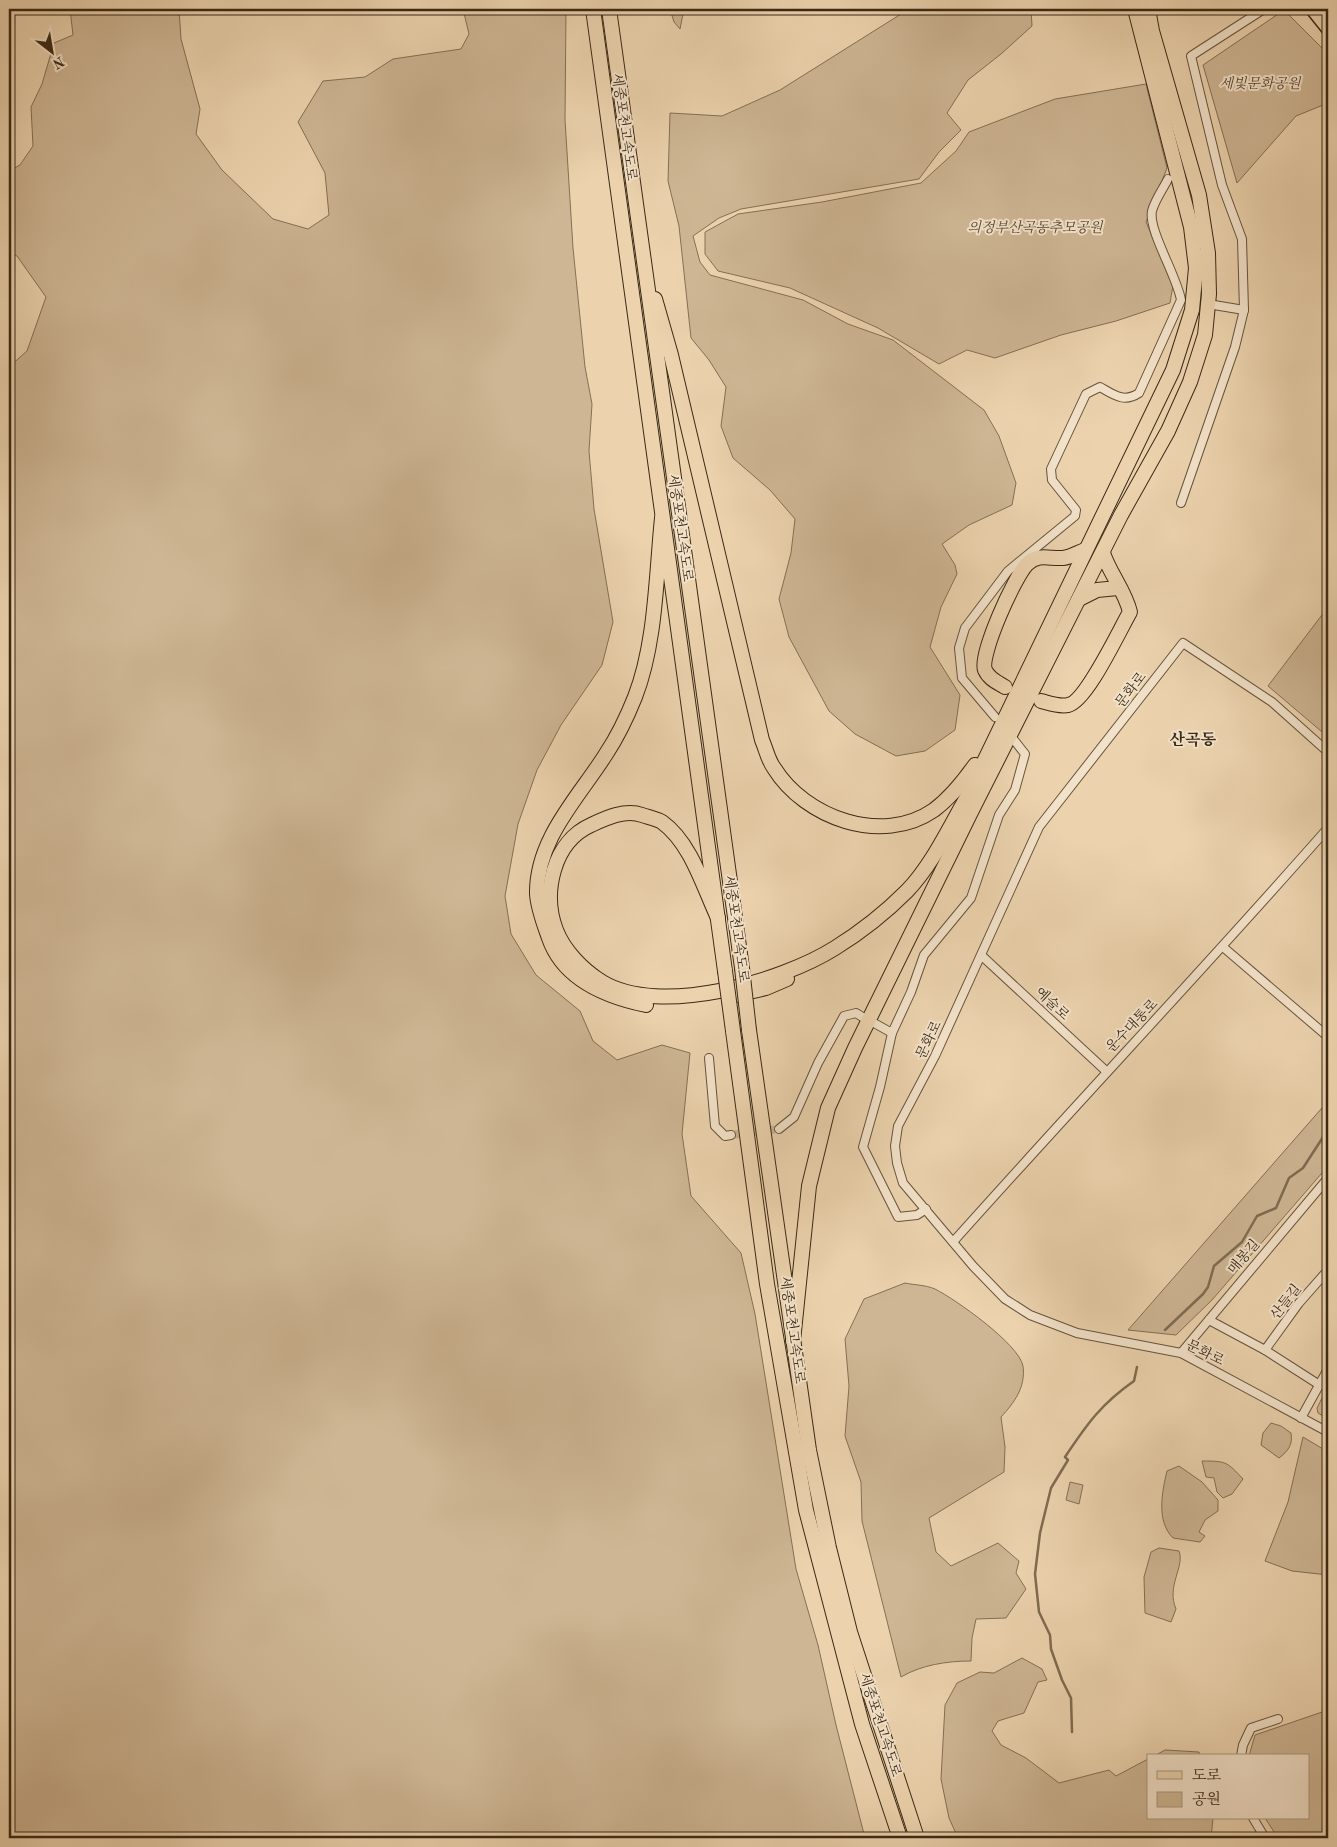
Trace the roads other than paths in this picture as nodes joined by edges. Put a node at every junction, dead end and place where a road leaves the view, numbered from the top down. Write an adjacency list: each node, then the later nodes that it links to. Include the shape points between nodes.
1 (593, 9): 13 (highway, 세종포천고속도로)
2 (609, 9): 9 (highway, 세종포천고속도로)
3 (1135, 9): 14 (highway, via 1192,227 1196,268 1192,310 1173,370)
4 (1148, 9): 15 (highway, via 1199,195 1208,253 1209,294 1205,335 1190,382 1168,431)
5 (1264, 9): 11 (street, via 1191,56 1222,185 1242,239)
6 (1312, 9): 7 (main road)
7 (1328, 29)
8 (1168, 179): 22 (street, via 1152,211 1152,226 1184,300 1139,393 1132,398 1120,398 1100,387 1086,394 1051,469 1052,480 1076,510 1075,516 1008,571 965,628 959,648 962,678)
9 (641, 253): 23 (highway, via 671,355 762,740 774,768 796,793 819,810 856,825 883,827 907,823 943,803 967,777); 44 (highway, 세종포천고속도로, bridge)
10 (1214, 305): 11 (street)
11 (1244, 310): 12 (street, via 1235,347)
12 (1181, 503)
13 (662, 518): 26 (highway, via 647,657 636,695 606,754 552,834 542,863 537,894 542,918 551,946 576,977 619,1000 647,1006 696,1005 766,988 808,972 833,959 893,915 923,884); 28 (highway, 세종포천고속도로)
14 (1085, 550): 16 (highway, via 1064,558); 17 (highway)
15 (1102, 553): 18 (highway); 19 (highway)
16 (1052, 557): 17 (highway, via 1064,567); 20 (highway, via 1040,556 1027,564 984,655 984,668 990,679)
17 (1070, 585): 23 (highway)
18 (1118, 588): 19 (highway, via 1097,590); 21 (highway, via 1127,600 1130,612 1088,688 1076,702 1067,706)
19 (1079, 599): 26 (highway)
20 (1005, 687)
21 (1041, 701)
22 (995, 718)
23 (996, 736): 28 (highway, via 967,797 939,846 908,890 870,924 834,949 792,970 708,994 649,997 624,991 582,967 568,950 556,930 550,902 552,876 569,841 585,828 612,816 637,813 661,822 684,846)
24 (1014, 740): 33 (street, via 1025,754 1015,790 999,815 971,898 924,955)
25 (1328, 752): 30 (street, 문화로, via 1272,702 1183,643 1039,827)
26 (971, 812): 44 (highway, via 828,1108 809,1186)
27 (1328, 828): 29 (street, 운수대통로)
28 (718, 918): 54 (highway, 세종포천고속도로, bridge, via 767,1284 806,1510 862,1724)
29 (1223, 947): 34 (street); 36 (street, 운수대통로)
30 (982, 956): 36 (street, 예술로); 40 (street, 문화로, via 898,1126 895,1146 903,1183)
31 (864, 1018): 37 (street, via 856,1013 844,1016 794,1117)
32 (874, 1023): 33 (street)
33 (892, 1033): 40 (street, via 863,1147 898,1217 917,1215)
34 (1327, 1036)
35 (709, 1058): 38 (street, via 715,1126 725,1136)
36 (1106, 1071): 41 (street, 운수대통로)
37 (779, 1129)
38 (732, 1135)
39 (1328, 1180): 43 (street, 매봉길)
40 (926, 1209): 41 (street, 문화로)
41 (953, 1242): 46 (street, 문화로, via 1005,1299 1030,1315 1077,1333)
42 (1328, 1270): 45 (street, 산들길, via 1299,1303)
43 (1209, 1320): 45 (street); 46 (street, 매봉길)
44 (793, 1341): 55 (highway, 세종포천고속도로, via 809,1450 850,1632)
45 (1266, 1350): 48 (street)
46 (1181, 1353): 49 (street, 문화로)
47 (1328, 1369): 48 (street)
48 (1318, 1384): 49 (street)
49 (1301, 1418): 50 (street, 문화로)
50 (1328, 1432)
51 (1278, 1718): 52 (street, via 1251,1728)
52 (1242, 1754)
53 (1254, 1820): 56 (street)
54 (900, 1838)
55 (917, 1838)
56 (1265, 1838)

